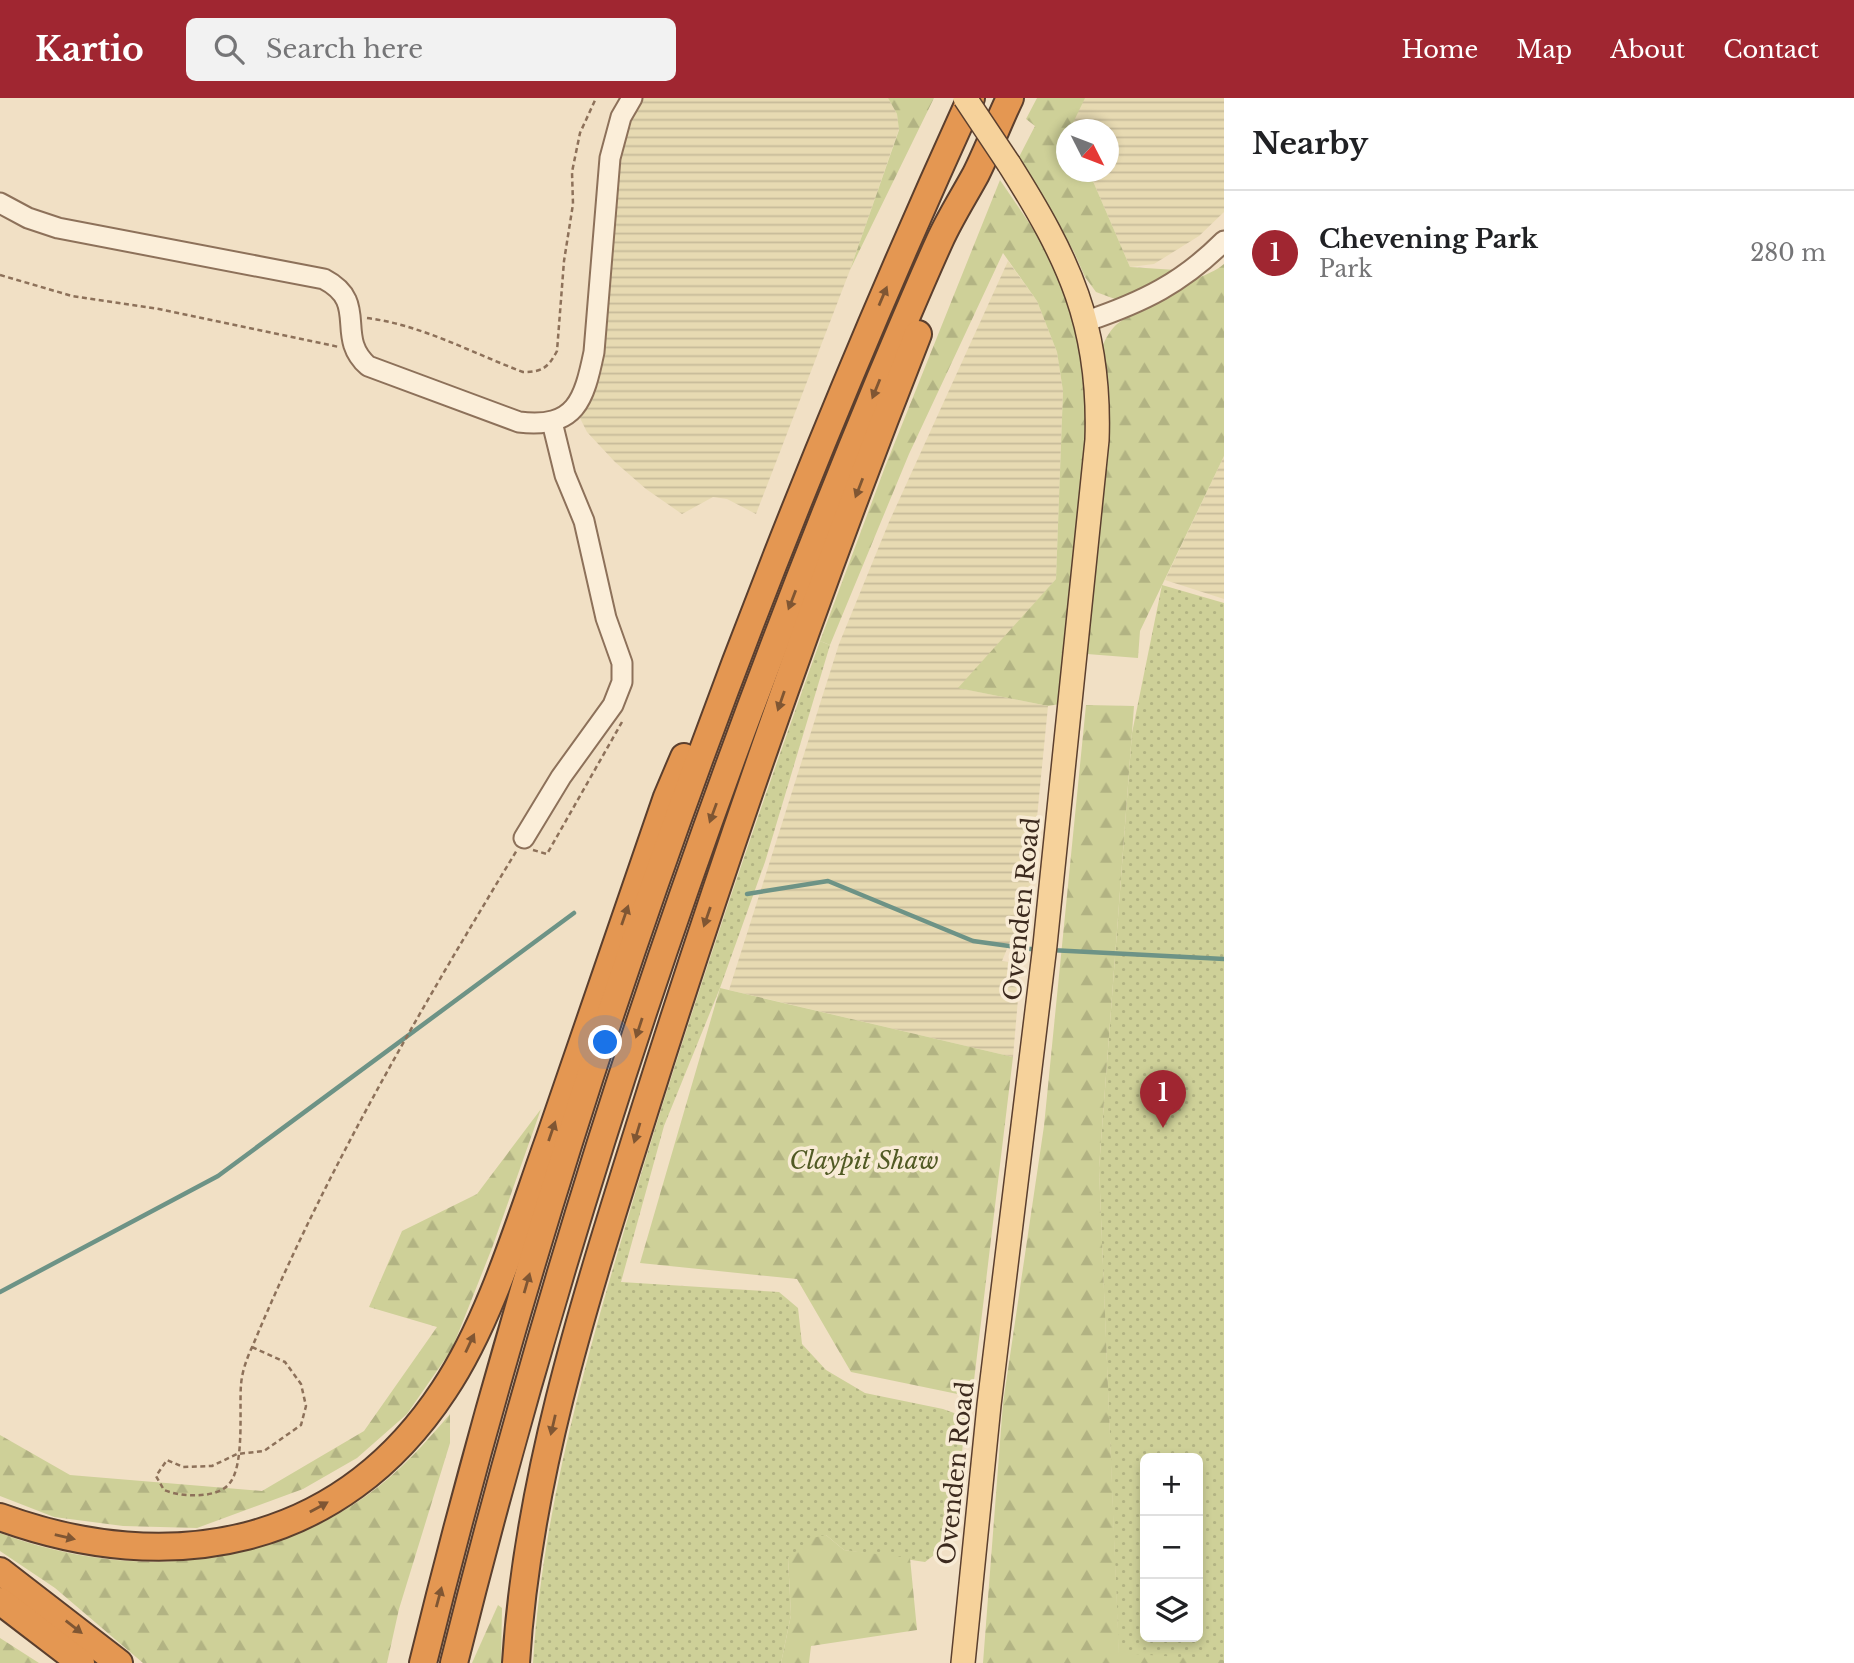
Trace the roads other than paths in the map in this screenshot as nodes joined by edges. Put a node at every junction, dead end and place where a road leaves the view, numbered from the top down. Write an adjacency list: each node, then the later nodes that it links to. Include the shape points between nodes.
1 (632, 98): 9 (street, via 621,117 610,158 588,381 582,400)
2 (965, 98): 8 (main road, Ovenden Road, bridge, via 1062,256)
3 (971, 98): 10 (highway, one-way to 3, via 847,382)
4 (1010, 98): 5 (highway)
5 (977, 171): 18 (highway, one-way to 18, via 941,237 853,444 682,900 556,1291); 19 (highway, one-way to 19, via 792,669 629,1159 543,1466 524,1572)
6 (0, 203): 9 (street, via 58,228 324,279 342,292 351,331 368,366 519,422)
7 (1224, 241): 8 (street, via 1173,283 1139,303)
8 (1087, 321): 20 (main road, Ovenden Road, via 1095,362 1097,440)
9 (554, 422): 11 (street, via 563,468 584,521 606,618 622,663 622,682 613,705)
10 (739, 655): 12 (highway, one-way to 10, via 71,1539 120,1546 161,1549 228,1541 285,1523 333,1500 386,1460 418,1426 459,1366 485,1309 540,1166 667,797 685,753); 17 (highway, one-way to 10, via 554,1193 655,886)
11 (522, 841)
12 (0, 1517)
13 (0, 1571): 16 (highway, one-way to 16)
14 (0, 1601): 15 (highway)
15 (81, 1663)
16 (119, 1663)
17 (423, 1663)
18 (454, 1663)
19 (516, 1663)
20 (963, 1663)

